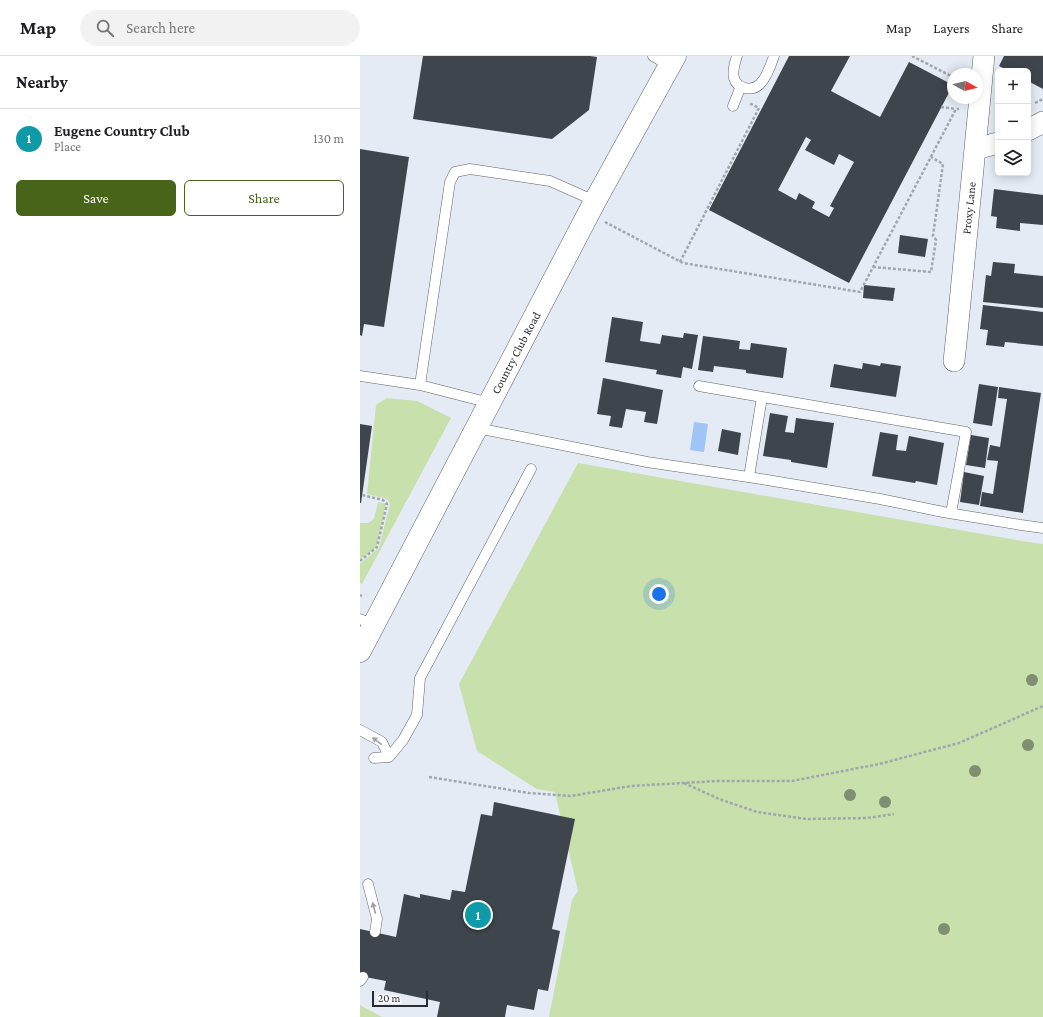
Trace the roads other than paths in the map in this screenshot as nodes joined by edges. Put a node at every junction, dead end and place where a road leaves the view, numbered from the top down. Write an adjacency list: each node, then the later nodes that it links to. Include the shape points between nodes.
1 (738, 56): 5 (lane, via 733,76)
2 (774, 56): 5 (lane, via 760,84 748,89)
3 (984, 56): 10 (street, Proxy Lane)
4 (666, 59): 11 (street, Country Club Road)
5 (741, 86): 6 (lane)
6 (735, 102)
7 (1043, 122): 8 (street)
8 (1031, 128)
9 (995, 144): 10 (street)
10 (975, 149): 12 (street, Proxy Lane)
11 (592, 208): 14 (lane, via 550,181 470,169 454,172 450,182); 17 (street, Country Club Road)
12 (954, 361)
13 (360, 376): 14 (lane)
14 (420, 385): 17 (lane)
15 (699, 386): 16 (lane)
16 (762, 397): 20 (lane); 21 (lane, via 966,432)
17 (490, 403): 18 (street, Country Club Road)
18 (477, 428): 20 (lane, via 647,462); 23 (street, Country Club Road)
19 (531, 469): 26 (lane, via 420,678 417,714 403,740)
20 (748, 477): 21 (lane)
21 (951, 513): 22 (lane)
22 (1043, 528)
23 (367, 622): 24 (street, Country Club Road)
24 (360, 651)
25 (360, 730): 26 (lane, one-way to 25, via 382,742)
26 (389, 757): 27 (lane)
27 (374, 758)
28 (368, 884): 29 (lane, one-way to 28, via 377,918)
29 (374, 932)

